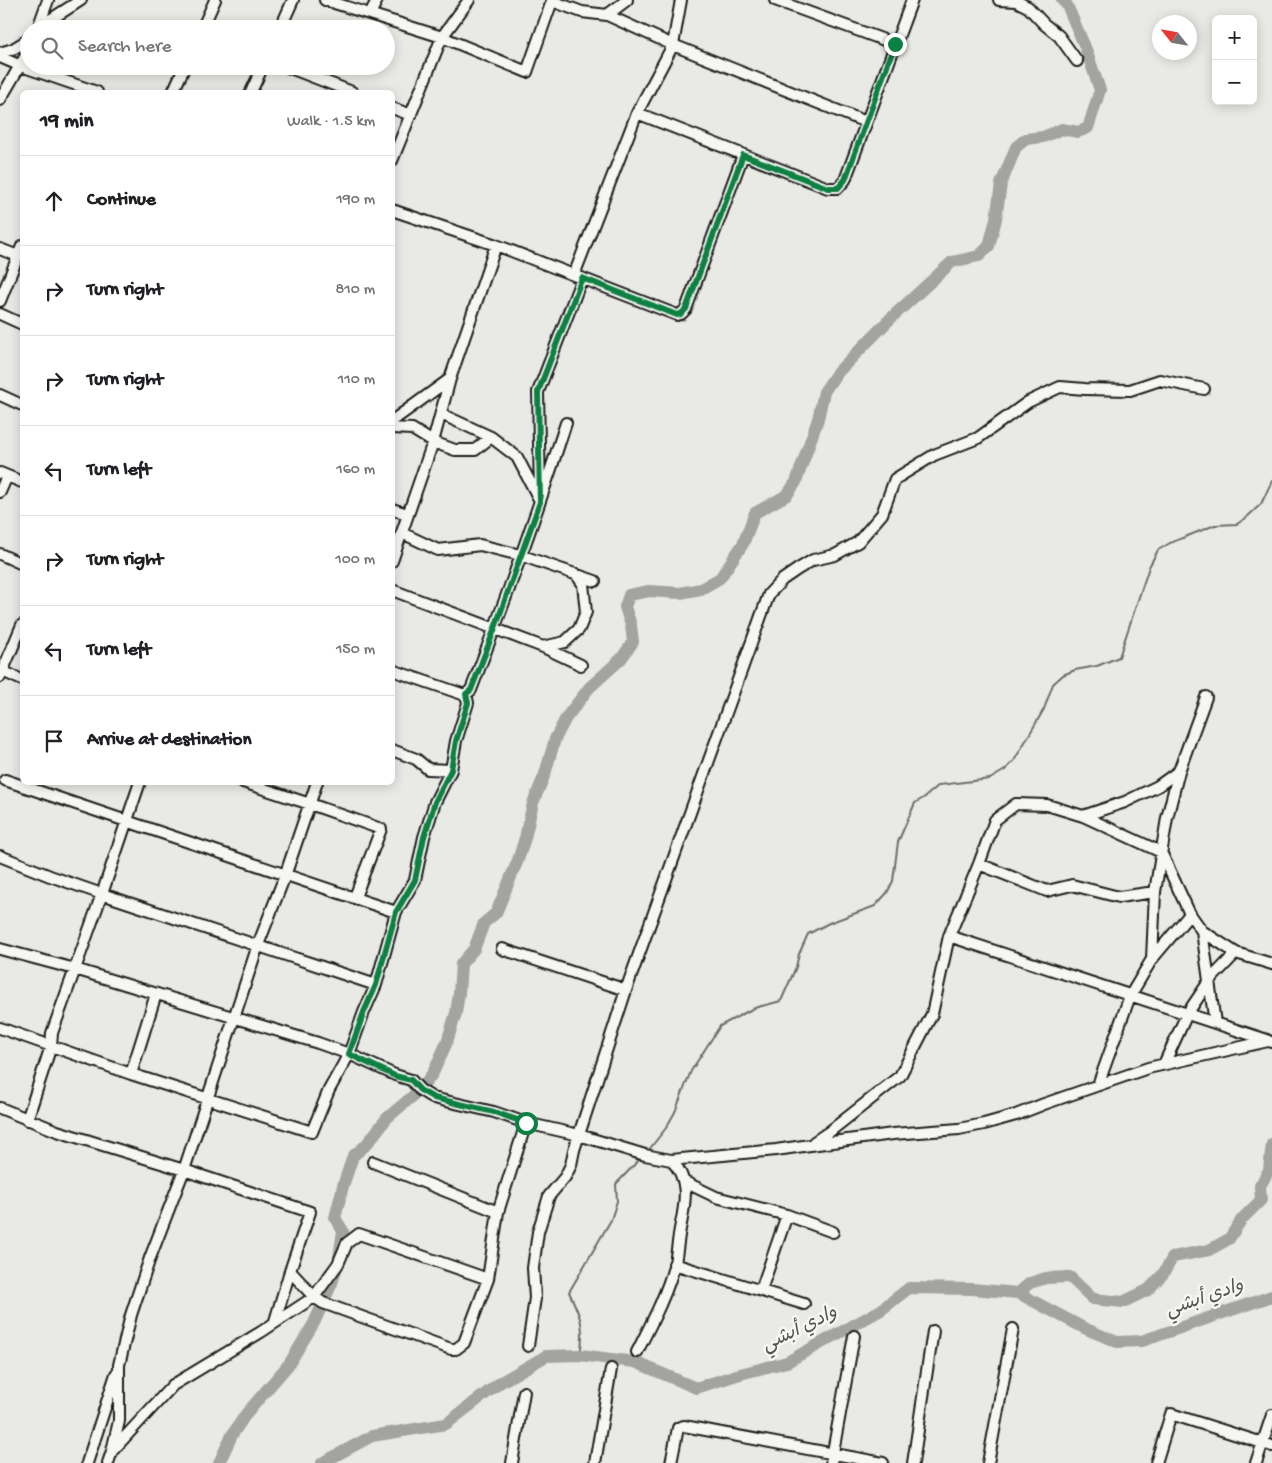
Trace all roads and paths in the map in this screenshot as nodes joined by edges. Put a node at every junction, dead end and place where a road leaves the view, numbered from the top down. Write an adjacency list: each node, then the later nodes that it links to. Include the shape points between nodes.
1 (48, 0): 16 (street)
2 (81, 0): 17 (street)
3 (215, 0): 18 (street)
4 (293, 0): 19 (street)
5 (325, 0): 14 (street)
6 (377, 0): 14 (street)
7 (469, 0): 22 (street)
8 (552, 0): 15 (street, via 582,12); 22 (street, via 527,72)
9 (627, 0): 15 (street)
10 (681, 0): 25 (street)
11 (775, 0): 23 (street)
12 (912, 0): 23 (street)
13 (999, 0): 27 (street, via 1016,1 1028,7)
14 (370, 14): 20 (street)
15 (607, 15): 25 (street)
16 (41, 20)
17 (50, 20)
18 (206, 20)
19 (284, 20)
20 (389, 20)
21 (395, 22): 22 (street)
22 (442, 37): 41 (street)
23 (895, 44): 42 (street)
24 (20, 45): 26 (street)
25 (673, 45): 40 (street); 42 (street)
26 (0, 55): 28 (street)
27 (1077, 60)
28 (20, 65)
29 (20, 68): 38 (street)
30 (46, 75): 34 (street)
31 (181, 75): 35 (street)
32 (259, 75): 36 (street)
33 (309, 75): 37 (street)
34 (87, 90)
35 (174, 90)
36 (252, 90)
37 (347, 90)
38 (0, 100)
39 (395, 109): 41 (street)
40 (637, 113): 44 (street); 49 (street)
41 (410, 115): 43 (street)
42 (866, 122): 44 (street, via 845,180 838,188 828,188)
43 (395, 153)
44 (743, 155): 49 (street, via 686,309 681,314)
45 (395, 211): 46 (street)
46 (496, 245): 49 (street); 53 (street)
47 (0, 248): 48 (street)
48 (20, 251): 50 (street)
49 (578, 277): 66 (street, via 538,392)
50 (0, 301)
51 (0, 314): 52 (street)
52 (20, 323)
53 (450, 379): 57 (street); 58 (street)
54 (1204, 389): 116 (street, via 1160,380 1130,390 1060,387 1028,402 978,438 934,455 895,479 882,514 858,542 830,557 813,560 782,580 769,594)
55 (0, 394): 56 (street)
56 (20, 404)
57 (440, 414): 61 (street); 62 (street)
58 (395, 419)
59 (566, 423): 66 (street)
60 (395, 428): 62 (street, via 412,429)
61 (491, 437): 62 (street, via 475,450 455,450); 66 (street, via 517,457)
62 (433, 442): 68 (street)
63 (4, 474): 64 (street); 65 (street)
64 (20, 481)
65 (0, 492)
66 (540, 502): 72 (street)
67 (395, 510): 68 (street)
68 (407, 514): 69 (street)
69 (402, 533): 70 (street); 72 (street, via 438,550 480,545)
70 (395, 553)
71 (0, 554): 73 (street)
72 (520, 555): 74 (street); 77 (street)
73 (20, 563)
74 (576, 574): 75 (street); 79 (street, via 583,584 586,612 578,629 565,642)
75 (595, 581)
76 (395, 591): 77 (street)
77 (495, 628): 79 (street); 84 (street, via 471,690)
78 (20, 629): 82 (street)
79 (543, 647): 80 (street)
80 (581, 665)
81 (395, 671): 84 (street)
82 (1, 672): 83 (street)
83 (20, 679)
84 (466, 694): 87 (street, via 468,703)
85 (1206, 697): 88 (street)
86 (395, 751): 87 (street, via 416,759 428,769)
87 (451, 770): 103 (street, via 435,802 415,880)
88 (1178, 771): 94 (street, via 1125,802); 96 (street)
89 (5, 780): 95 (street)
90 (139, 785): 95 (street)
91 (252, 785): 93 (street)
92 (316, 785): 93 (street)
93 (310, 804): 99 (street); 102 (street, via 381,829)
94 (1083, 816): 96 (street); 98 (street, via 1047,805 1016,804 995,820)
95 (128, 821): 99 (street); 101 (street)
96 (1161, 852): 100 (street); 104 (street)
97 (0, 856): 101 (street)
98 (979, 864): 100 (street, via 1047,891 1072,885 1118,897); 106 (street)
99 (286, 873): 102 (street); 107 (street)
100 (1155, 892): 111 (street)
101 (102, 894): 107 (street); 113 (street)
102 (355, 897): 103 (street)
103 (396, 912): 115 (street)
104 (1190, 914): 105 (street); 111 (street)
105 (1202, 931): 110 (street); 114 (street)
106 (949, 936): 118 (street); 134 (street, via 932,1014 900,1076)
107 (258, 945): 115 (street); 120 (street)
108 (0, 949): 113 (street)
109 (502, 949): 116 (street)
110 (1236, 953): 112 (street); 114 (street)
111 (1152, 959): 118 (street)
112 (1272, 964)
113 (74, 969): 117 (street); 124 (street, via 52,1033)
114 (1210, 980): 119 (street); 121 (street)
115 (376, 985): 125 (street)
116 (626, 990): 133 (street)
117 (156, 994): 120 (street); 127 (street)
118 (1130, 996): 119 (street); 128 (street)
119 (1187, 1014): 121 (street); 126 (street)
120 (234, 1017): 125 (street); 129 (street)
121 (1214, 1023): 123 (street)
122 (0, 1028): 124 (street)
123 (1270, 1041): 126 (street)
124 (51, 1046): 127 (street); 131 (street)
125 (349, 1054): 129 (street, via 329,1090 312,1132); 132 (street, via 411,1080 434,1098)
126 (1164, 1064): 128 (street)
127 (131, 1074): 129 (street)
128 (1098, 1085): 134 (street, via 984,1124)
129 (209, 1098): 137 (street)
130 (0, 1108): 131 (street)
131 (26, 1120): 137 (street)
132 (526, 1123): 133 (street); 139 (street)
133 (579, 1135): 135 (street); 152 (street, via 568,1171 549,1196 538,1232 533,1268 535,1298)
134 (810, 1145): 135 (street)
135 (671, 1160): 138 (street)
136 (374, 1162): 139 (street)
137 (184, 1170): 143 (street, via 310,1212); 154 (street, via 131,1315)
138 (683, 1181): 140 (street, via 716,1197); 142 (street, via 686,1198)
139 (498, 1212): 144 (street)
140 (787, 1215): 141 (street); 145 (street)
141 (833, 1232)
142 (674, 1264): 145 (street); 153 (street)
143 (290, 1271): 146 (street); 148 (street)
144 (488, 1280): 146 (street, via 358,1234 347,1244 338,1264); 146 (street, via 464,1343 456,1349)
145 (761, 1290): 147 (street)
146 (314, 1297): 148 (street)
147 (804, 1304)
148 (275, 1321): 159 (street, via 172,1385)
149 (1013, 1329): 168 (street)
150 (933, 1332): 167 (street)
151 (854, 1336): 160 (street)
152 (528, 1346)
153 (637, 1352)
154 (119, 1365): 159 (street, via 119,1421); 161 (street)
155 (611, 1369): 164 (street)
156 (524, 1392): 163 (street)
157 (1272, 1415): 158 (street)
158 (1267, 1444): 169 (street, via 1171,1414); 170 (street)
159 (112, 1451): 162 (street)
160 (832, 1459): 165 (street, via 684,1426 678,1428); 166 (street)
161 (87, 1463)
162 (108, 1463)
163 (512, 1463)
164 (596, 1463)
165 (671, 1463)
166 (882, 1463)
167 (913, 1463)
168 (988, 1463)
169 (1156, 1463)
170 (1256, 1463)

